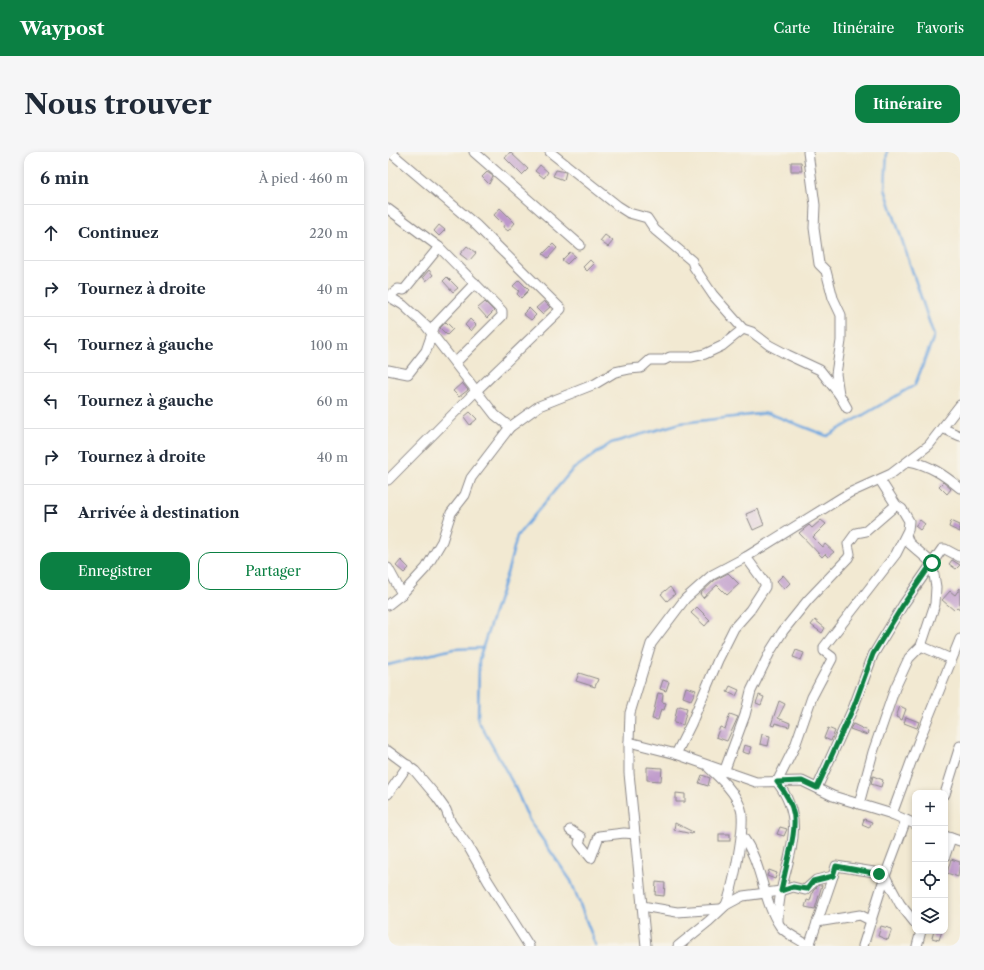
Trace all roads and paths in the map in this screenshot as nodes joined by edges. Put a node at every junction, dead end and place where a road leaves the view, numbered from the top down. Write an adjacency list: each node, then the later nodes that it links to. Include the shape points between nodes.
1 (390, 152): 14 (street, via 476,225 561,309)
2 (474, 152): 6 (street)
3 (550, 152): 10 (street, via 618,206 629,213 648,218 655,230 692,261 713,295)
4 (808, 152): 15 (street, via 819,264 826,271 833,298 841,315 841,341 836,367)
5 (390, 213): 7 (street)
6 (580, 245)
7 (439, 247): 8 (street); 9 (street, via 404,290 398,289)
8 (475, 283): 11 (street, via 435,326); 12 (street, via 503,313)
9 (388, 296): 11 (street, via 404,305)
10 (743, 329): 15 (street, via 820,370); 18 (street, via 722,346 705,354 650,360 641,368 616,372 596,384 539,406)
11 (432, 334): 12 (street); 13 (street, via 426,351 408,374)
12 (455, 363): 14 (street)
13 (388, 370)
14 (477, 390): 18 (street, via 495,415); 22 (street)
15 (839, 394): 17 (street)
16 (960, 405): 19 (street)
17 (847, 408)
18 (510, 427): 31 (street, via 471,478 465,495 451,513 442,541 426,568)
19 (942, 428): 20 (street); 21 (street, via 929,445)
20 (960, 436)
21 (909, 461): 23 (street); 24 (street, via 929,466)
22 (388, 480)
23 (880, 480): 25 (street); 28 (street, via 849,492)
24 (960, 488)
25 (896, 505): 26 (street, via 902,509 908,522); 42 (street, via 866,530 856,534 848,544 848,558 782,631 750,691 745,715)
26 (906, 535): 29 (street, via 910,543); 43 (street, via 896,554 824,647 832,659 812,697 795,746)
27 (960, 557): 29 (street, via 945,548)
28 (746, 558): 36 (street, via 717,572 702,583 650,644 630,713); 39 (street, via 765,583 765,587 734,628)
29 (932, 563): 34 (street, via 936,599); 44 (street, via 873,654 854,706)
30 (388, 568): 31 (street)
31 (402, 594): 32 (street)
32 (388, 605)
33 (960, 639): 35 (street)
34 (921, 646): 35 (street); 47 (street, via 908,658 895,688 873,752)
35 (951, 659): 48 (street)
36 (629, 742): 39 (street); 52 (street, via 629,773)
37 (960, 746): 45 (street)
38 (388, 751): 40 (street)
39 (676, 754): 41 (street)
40 (408, 765): 46 (street); 69 (street, via 442,804 451,824 468,846)
41 (707, 765): 42 (street); 53 (street, via 722,780 741,807)
42 (724, 772): 43 (street, via 756,782)
43 (777, 782): 44 (street, via 802,781); 58 (street, via 786,792 791,804 795,832)
44 (817, 788): 47 (street)
45 (946, 790)
46 (388, 794)
47 (859, 804): 48 (street)
48 (892, 814): 49 (street)
49 (906, 820): 50 (street); 57 (street)
50 (912, 823)
51 (570, 830): 52 (street, via 581,837 579,843 591,858 599,836)
52 (635, 834): 60 (street)
53 (742, 836): 59 (street, via 761,874); 61 (street, via 732,891)
54 (952, 838): 55 (street)
55 (948, 848)
56 (833, 876): 57 (street, via 836,866); 58 (street, via 816,880 805,890 793,887); 65 (street)
57 (885, 876): 62 (street, via 900,904); 64 (street)
58 (781, 891): 59 (street); 63 (street)
59 (766, 893): 61 (street, via 743,896); 63 (street)
60 (642, 906): 61 (street, via 677,912); 70 (street)
61 (723, 907): 71 (street)
62 (912, 919)
63 (778, 921): 67 (street, via 784,930)
64 (872, 921): 65 (street, via 860,915); 72 (street)
65 (817, 922): 67 (street)
66 (920, 934): 68 (street)
67 (805, 945)
68 (918, 945)
69 (529, 946)
70 (646, 946)
71 (678, 946)
72 (863, 946)

